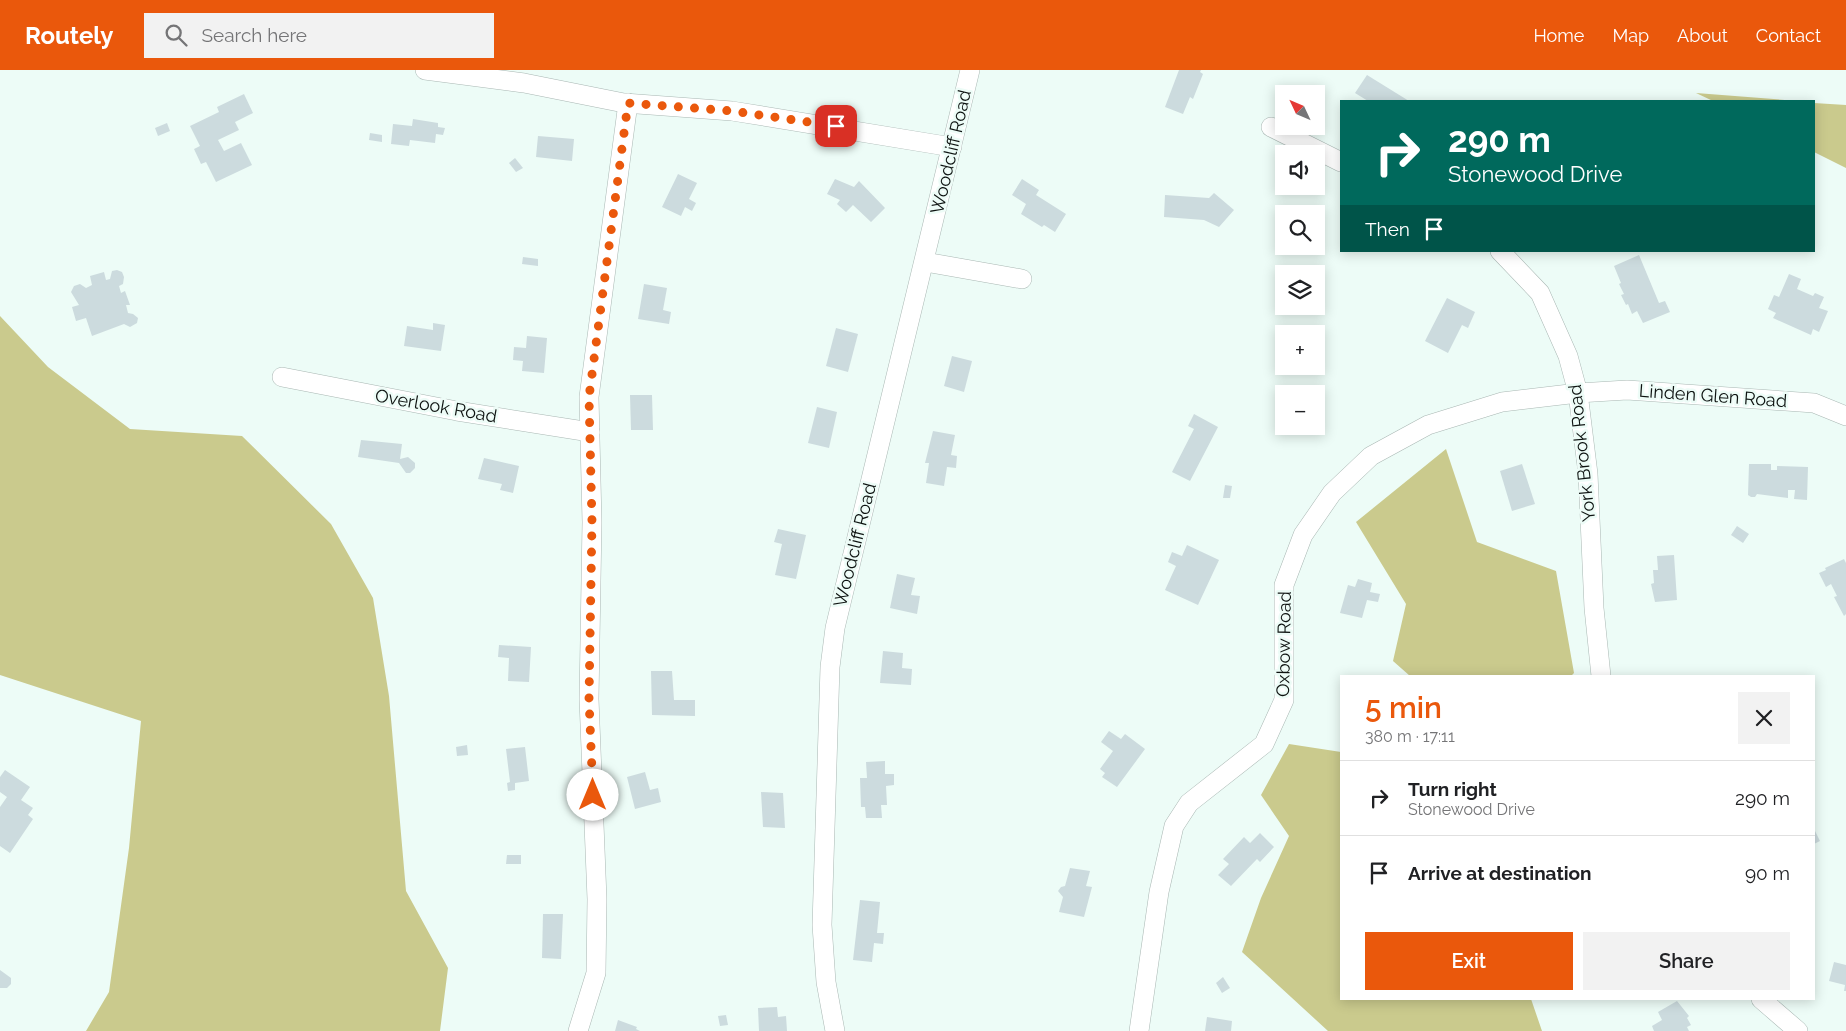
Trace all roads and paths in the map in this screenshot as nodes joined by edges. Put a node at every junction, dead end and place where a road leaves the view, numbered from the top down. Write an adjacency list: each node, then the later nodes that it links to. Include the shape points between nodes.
1 (425, 70): 3 (street, via 524,83)
2 (970, 70): 5 (street, Woodcliff Road)
3 (628, 103): 5 (street, via 732,111); 13 (street, via 589,397)
4 (1271, 128): 6 (street)
5 (952, 147): 8 (street, Woodcliff Road)
6 (1340, 162)
7 (1501, 252): 11 (street, York Brook Road, via 1540,293 1568,356)
8 (925, 262): 9 (street); 17 (street, Woodcliff Road, via 844,587 830,667 822,925 826,982)
9 (1022, 279)
10 (282, 377): 13 (street, Overlook Road, via 457,411)
11 (1578, 393): 12 (street, Linden Glen Road, via 1626,390 1814,403); 14 (street, York Brook Road, via 1588,474 1594,608); 18 (street, Oxbow Road, via 1502,402 1428,425 1371,456 1332,493 1303,535 1284,586 1284,700 1264,744 1189,803 1174,826 1159,892)
12 (1846, 416)
13 (590, 432): 16 (street, via 589,699 597,899 596,973)
14 (1602, 675)
15 (1762, 1000): 19 (street)
16 (578, 1031)
17 (835, 1031)
18 (1139, 1031)
19 (1798, 1031)

